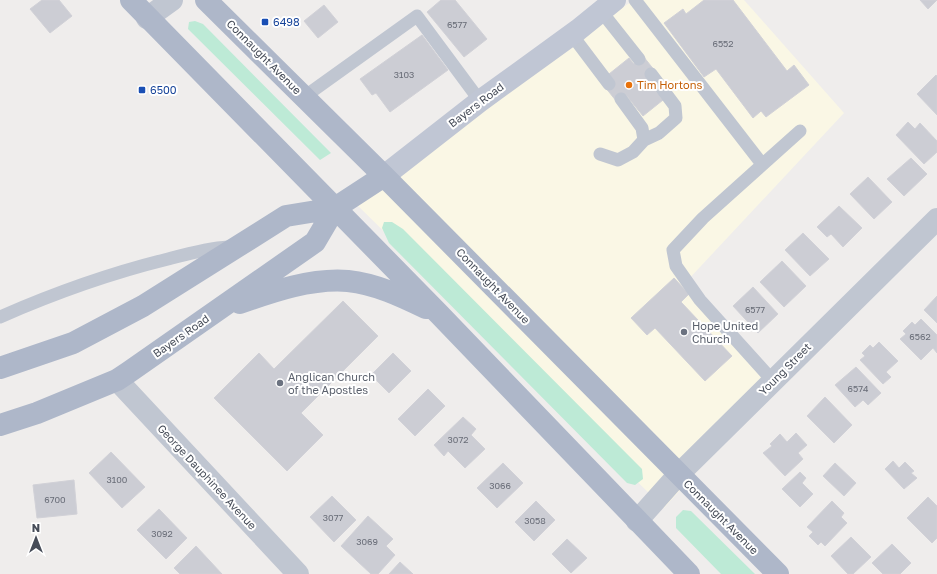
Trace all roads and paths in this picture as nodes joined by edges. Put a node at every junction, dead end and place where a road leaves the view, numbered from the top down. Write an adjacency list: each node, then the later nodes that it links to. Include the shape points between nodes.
1 (131, 0): 6 (main road)
2 (172, 0): 6 (street)
3 (206, 0): 11 (main road, Connaught Avenue)
4 (635, 0): 17 (lane)
5 (608, 6): 7 (main road, Bayers Road); 8 (lane)
6 (147, 18): 19 (main road)
7 (572, 35): 10 (lane); 13 (main road, Bayers Road)
8 (639, 59)
9 (651, 74): 15 (lane, via 675,106 676,118 659,133)
10 (609, 84)
11 (304, 97): 13 (lane, via 417,16); 18 (main road, Connaught Avenue)
12 (621, 99): 15 (lane, via 642,128)
13 (480, 101): 18 (main road, Bayers Road)
14 (800, 131): 17 (lane)
15 (644, 140): 16 (lane, via 633,152 618,160)
16 (600, 154)
17 (762, 164): 27 (lane, via 703,218 674,250 676,266 700,300)
18 (384, 176): 19 (main road, Bayers Road); 29 (main road, Connaught Avenue)
19 (335, 208): 21 (main road, Bayers Road, via 286,216); 22 (main road, Bayers Road, via 315,242); 23 (main road)
20 (937, 219): 27 (street, Young Street)
21 (238, 247): 24 (lane, Bayers Road, via 223,247 102,276); 25 (main road, Bayers Road, via 143,306 74,343)
22 (215, 312): 23 (main road, via 262,295 298,286 348,281 395,292); 26 (main road, Bayers Road)
23 (440, 314): 30 (main road)
24 (0, 317)
25 (3, 371)
26 (117, 380): 28 (main road, Bayers Road, via 37,413); 31 (street, George Dauphinee Avenue)
27 (773, 381): 29 (street, Young Street)
28 (0, 425)
29 (678, 474): 30 (street, Young Street); 33 (main road, Connaught Avenue)
30 (637, 521): 32 (main road)
31 (298, 574)
32 (689, 574)
33 (778, 574)

